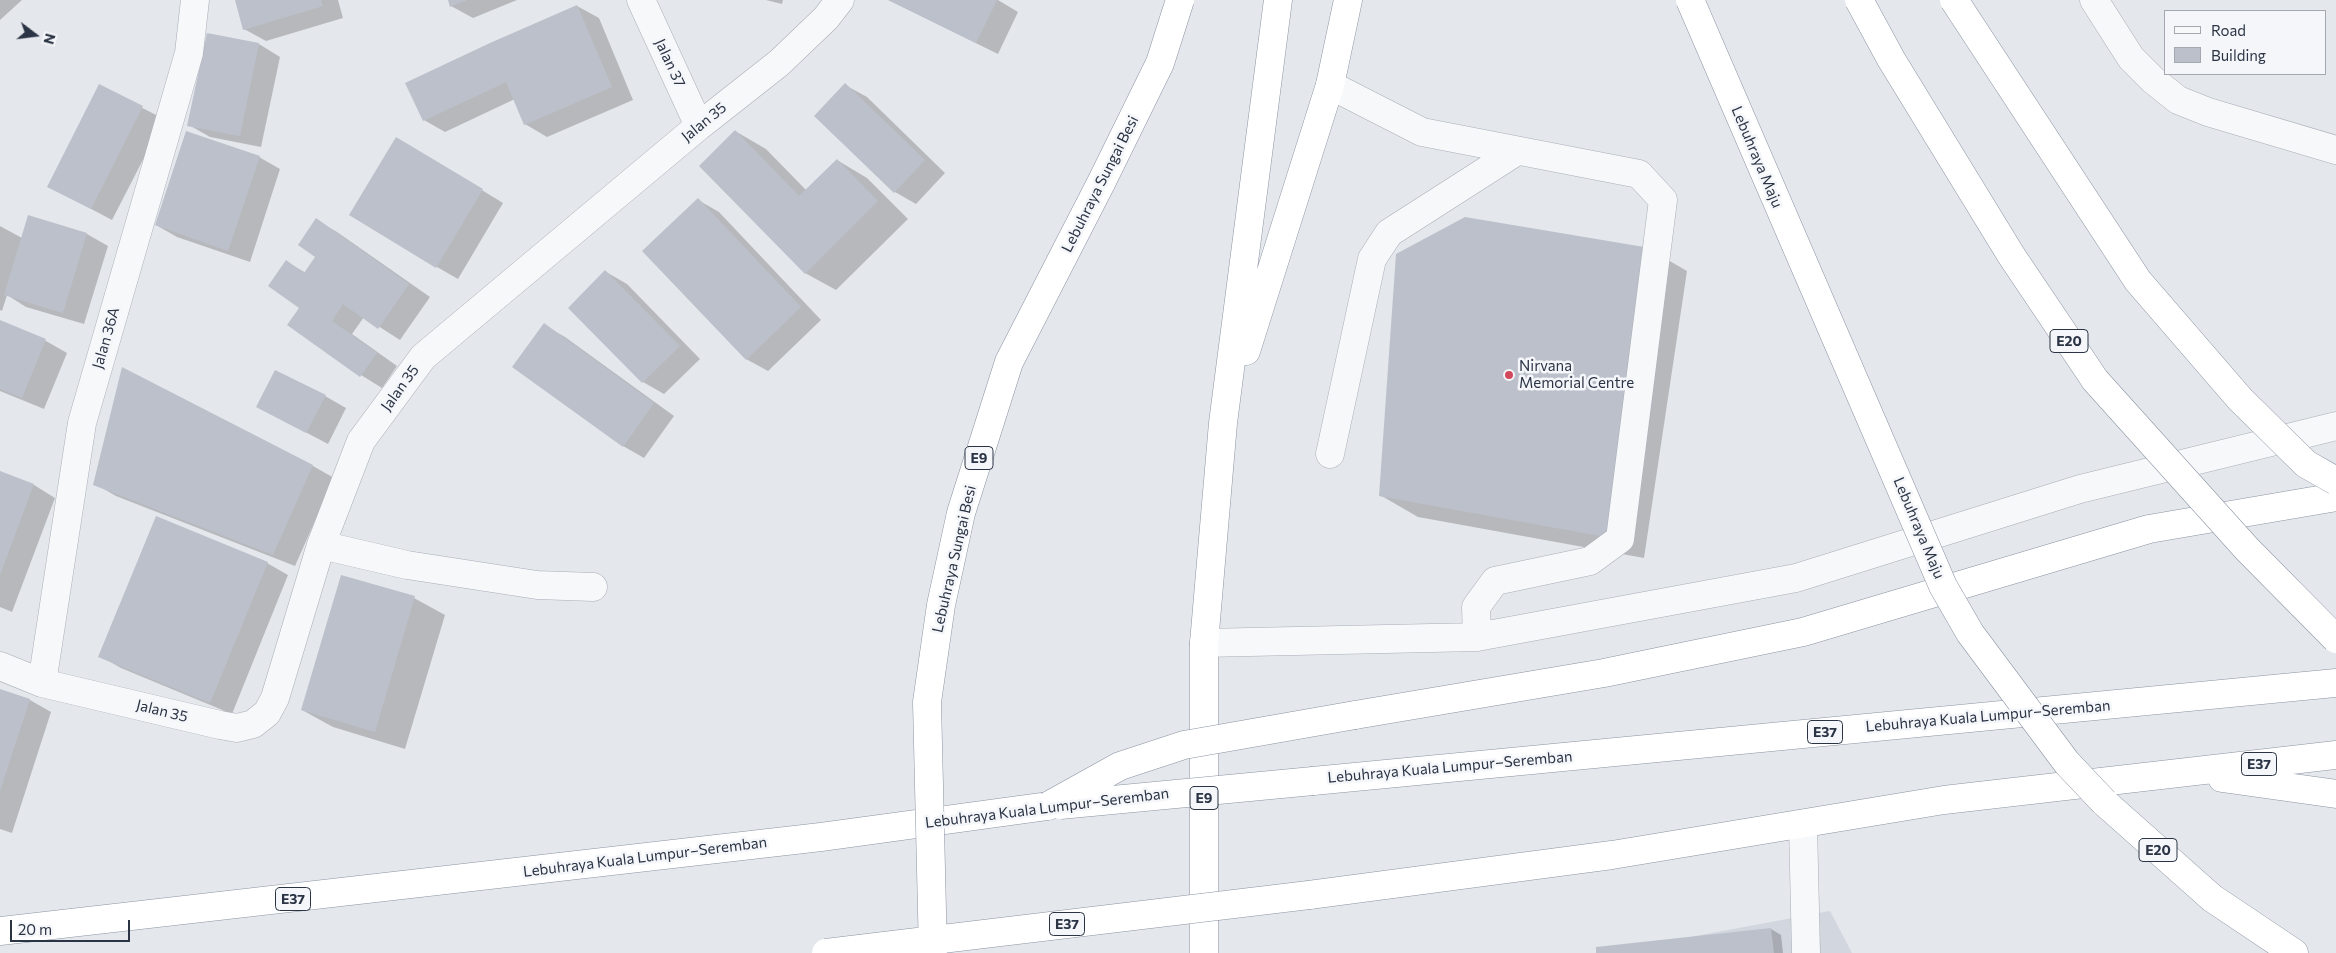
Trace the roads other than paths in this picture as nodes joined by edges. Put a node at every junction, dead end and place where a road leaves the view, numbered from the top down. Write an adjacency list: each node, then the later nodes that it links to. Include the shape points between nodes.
1 (195, 0): 26 (street, Jalan 36A, via 189,53 82,423)
2 (641, 0): 12 (street, Jalan 37)
3 (840, 0): 12 (street, Jalan 35, via 779,63)
4 (1180, 0): 36 (highway, Lebuhraya Sungai Besi / E9, bridge, via 1160,63 1009,362 961,513 941,605 927,702)
5 (1278, 0): 15 (highway, E9)
6 (1348, 0): 11 (highway)
7 (1690, 0): 33 (highway, Lebuhraya Maju / E20, bridge, via 1944,586 1970,633 2067,763 2104,802)
8 (1859, 0): 23 (highway, E20, bridge, via 1891,59 2011,255 2095,380 2247,549)
9 (1954, 0): 18 (highway, bridge, via 2138,281 2240,399 2306,464)
10 (2094, 0): 13 (street, via 2131,58 2178,100)
11 (1330, 85): 14 (street, via 1422,132); 15 (highway)
12 (699, 126): 20 (street, Jalan 35, via 423,357 362,441)
13 (2336, 150)
14 (1517, 151): 17 (street, via 1389,233 1372,259); 22 (street, via 1638,174 1663,200 1620,539 1590,561 1494,581 1476,607)
15 (1223, 423): 24 (highway, E9)
16 (2336, 426): 22 (street, via 2080,489 1796,578)
17 (1330, 454)
18 (2336, 481)
19 (2336, 497): 31 (highway, bridge, via 2149,529 1803,632 1604,673 1184,745 1120,766)
20 (321, 545): 21 (street, via 407,565 538,585); 26 (street, Jalan 35, via 275,698 267,713 253,724 237,728 220,725)
21 (592, 587)
22 (1477, 637): 24 (street)
23 (2336, 639)
24 (1204, 643): 37 (highway, E9)
25 (0, 666): 26 (street, Jalan 35)
26 (42, 683)
27 (2336, 683): 31 (highway, Lebuhraya Kuala Lumpur–Seremban / E37, bridge)
28 (2336, 755): 29 (highway, E37)
29 (2181, 772): 30 (highway); 32 (highway, E37, via 1944,800)
30 (2336, 794)
31 (1048, 806): 34 (highway, Lebuhraya Kuala Lumpur–Seremban / E37, via 821,837)
32 (1804, 824): 35 (highway, E37, bridge, via 1612,855 1309,895); 38 (street)
33 (2212, 898): 39 (highway); 40 (highway, Lebuhraya Maju / E20)
34 (0, 931)
35 (826, 953)
36 (934, 953)
37 (1204, 953)
38 (1806, 953)
39 (2259, 953)
40 (2294, 953)

